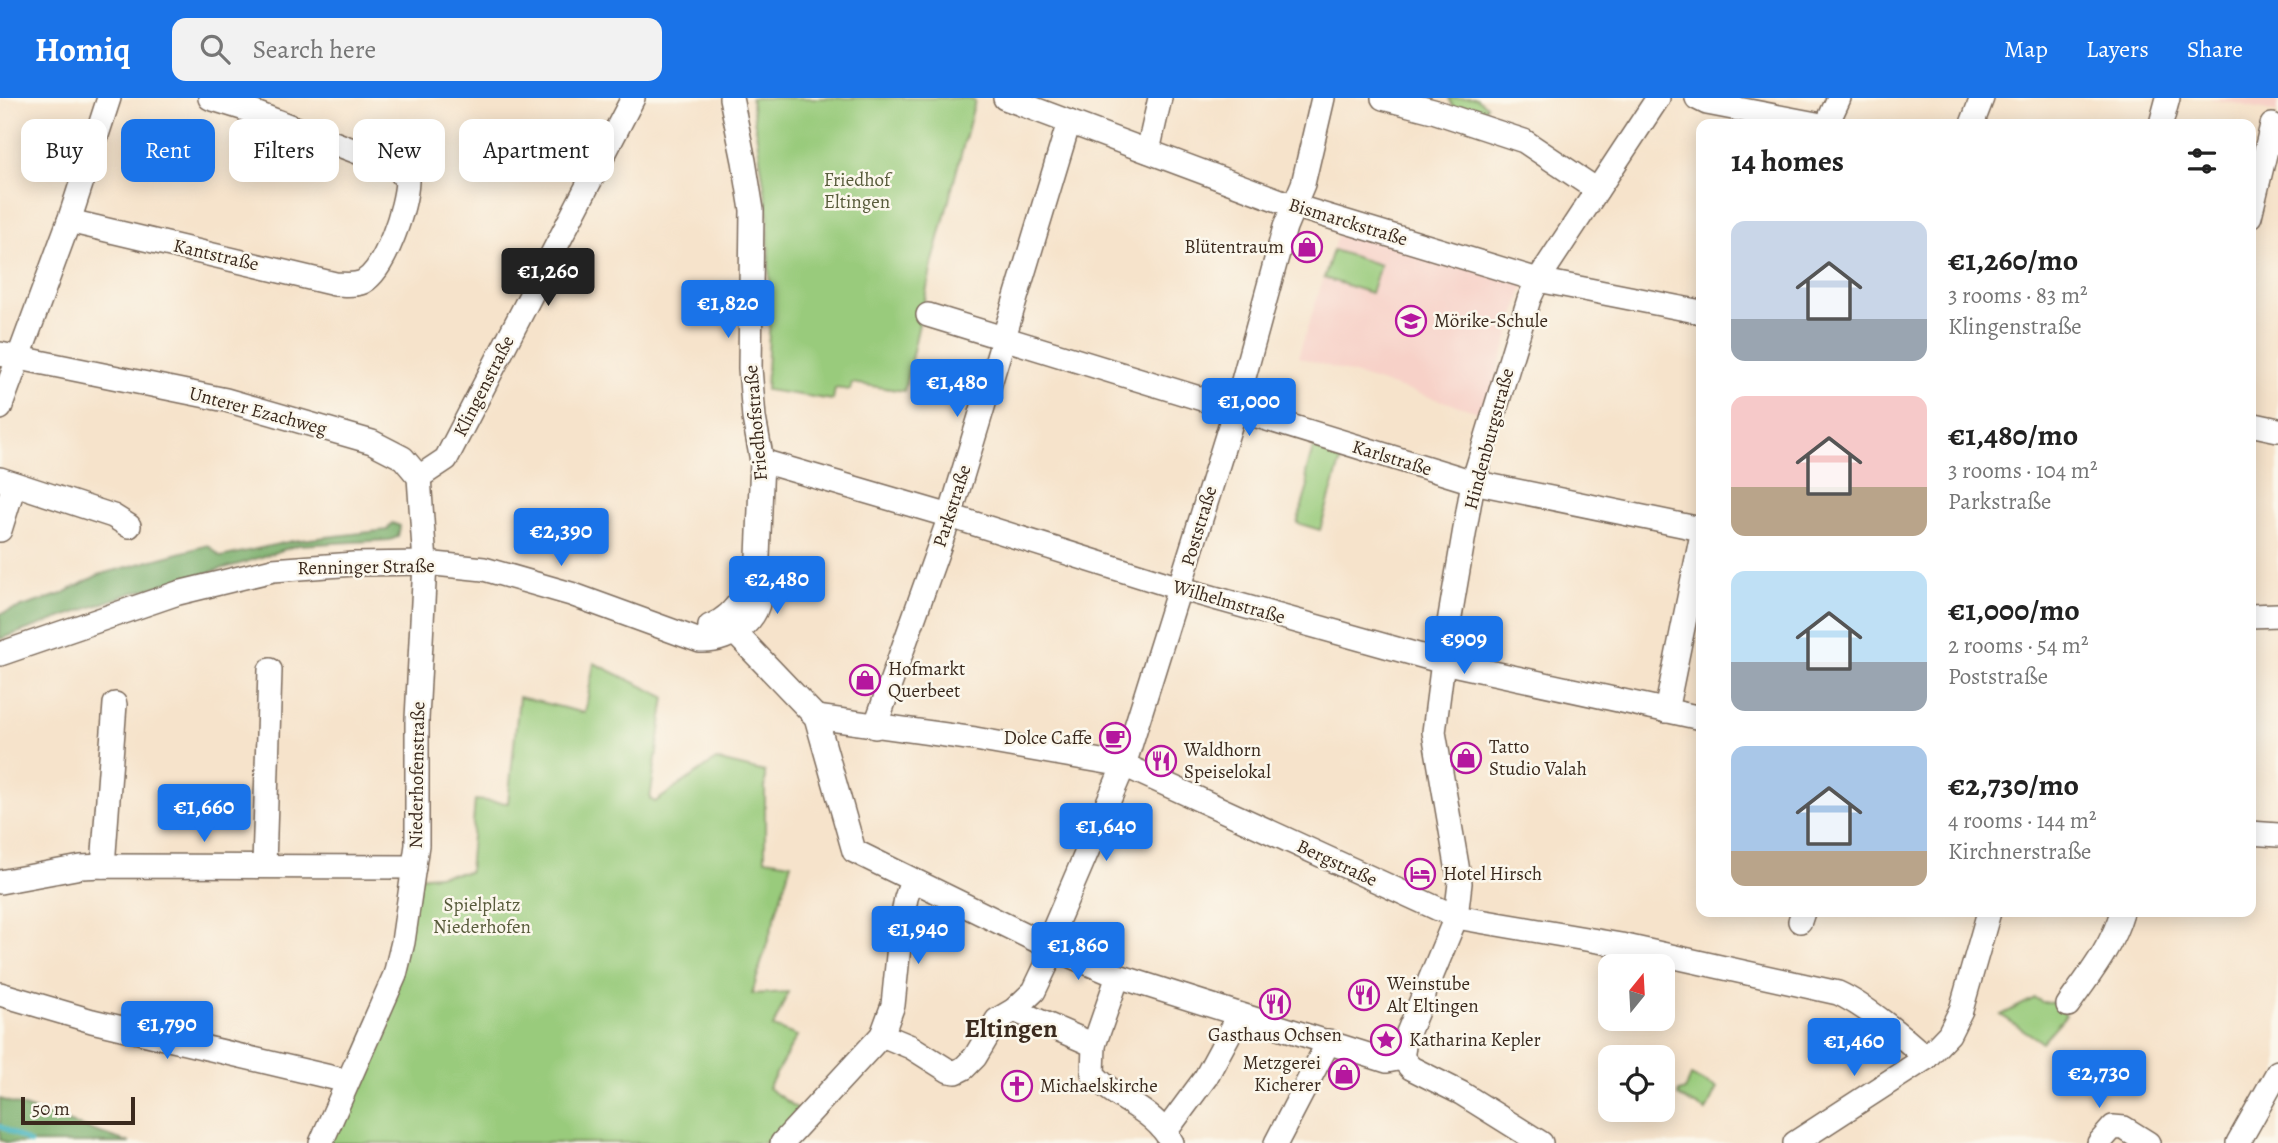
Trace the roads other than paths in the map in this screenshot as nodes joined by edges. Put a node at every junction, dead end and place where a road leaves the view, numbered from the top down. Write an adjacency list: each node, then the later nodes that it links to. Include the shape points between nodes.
1 (109, 98): 25 (street)
2 (210, 98): 25 (street, Kantstraße, via 397,167 407,181 406,200 379,266 364,281 335,284)
3 (633, 98): 36 (street, Klingenstraße, via 446,459)
4 (730, 98): 35 (street, Friedhofstraße, via 752,210 750,368)
5 (1005, 98): 19 (street, Bismarckstraße)
6 (1160, 98): 21 (street)
7 (1323, 98): 24 (street, Poststraße)
8 (1383, 98): 14 (street)
9 (1658, 98): 22 (street, Hindenburgstraße)
10 (1696, 98): 15 (street)
11 (1839, 98): 16 (street)
12 (1982, 98): 17 (street)
13 (2168, 98): 18 (street)
14 (1438, 105): 22 (street, via 1524,141)
15 (1774, 119)
16 (1829, 119)
17 (1974, 119)
18 (2162, 119)
19 (1069, 121): 21 (street, Bismarckstraße); 29 (street, Parkstraße)
20 (2272, 125): 23 (street)
21 (1148, 150): 24 (street, Bismarckstraße)
22 (1597, 190): 26 (street, Hindenburgstraße)
23 (2256, 191)
24 (1294, 206): 26 (street, Bismarckstraße); 32 (street, Poststraße)
25 (69, 221): 30 (street)
26 (1538, 280): 27 (street, Bismarckstraße); 38 (street, Hindenburgstraße)
27 (1696, 311)
28 (928, 315): 29 (street, Karlstraße)
29 (1004, 338): 32 (street, Karlstraße); 39 (street, Parkstraße)
30 (9, 356): 31 (street); 36 (street, Unterer Ezachweg, via 226,400 372,442 403,458)
31 (0, 408)
32 (1234, 410): 38 (street, Karlstraße); 45 (street, Poststraße)
33 (2256, 425): 34 (street)
34 (2278, 430)
35 (762, 461): 39 (street, Wilhelmstraße); 48 (street, Friedhofstraße, via 757,581)
36 (419, 477): 43 (street)
37 (7, 482): 40 (street, via 113,516); 42 (street)
38 (1474, 482): 41 (street, Karlstraße); 50 (street, Hindenburgstraße)
39 (950, 516): 45 (street, Wilhelmstraße); 56 (street, Parkstraße)
40 (129, 526)
41 (1696, 528)
42 (0, 530)
43 (425, 563): 48 (street, Renninger Straße, via 484,569 570,593 687,635); 49 (street, Renninger Straße, via 273,570 177,593); 62 (street, Niederhofenstraße)
44 (1696, 564): 53 (street)
45 (1179, 588): 50 (street, Wilhelmstraße); 57 (street, Poststraße)
46 (2278, 615): 47 (street)
47 (2256, 616)
48 (729, 627): 54 (street)
49 (0, 654)
50 (1443, 662): 53 (street, Wilhelmstraße); 65 (street, Hindenburgstraße, via 1434,732 1460,883)
51 (270, 670): 61 (street)
52 (116, 704): 60 (street)
53 (1666, 711): 55 (street, Wilhelmstraße)
54 (816, 717): 56 (street, Bergstraße); 63 (street, via 854,851)
55 (1696, 717)
56 (875, 727): 57 (street, Bergstraße)
57 (1124, 765): 65 (street, Bergstraße); 68 (street, Poststraße)
58 (2256, 833): 59 (street)
59 (2278, 835)
60 (103, 866): 61 (street, Niederhofenstraße); 64 (street, Niederhofenstraße)
61 (264, 866): 62 (street, Niederhofenstraße)
62 (414, 867): 80 (street, via 395,975)
63 (912, 881): 68 (street); 74 (street, via 901,926 893,1005)
64 (0, 882)
65 (1456, 917): 77 (street, Hindenburgstraße, via 1405,1040); 78 (street, Bergstraße, via 1621,945 1838,993 1909,1041)
66 (1988, 917): 78 (street, via 1961,1010 1949,1034)
67 (2120, 917): 71 (street, via 2103,956)
68 (1051, 947): 69 (street); 72 (street, Poststraße, via 1034,991)
69 (1118, 976): 73 (street); 76 (street)
70 (0, 994): 80 (street, via 92,1021)
71 (2067, 1005)
72 (1014, 1010): 74 (street, Poststraße, via 997,1020 975,1057 957,1072); 76 (street)
73 (1239, 1016): 75 (street); 81 (street)
74 (882, 1035): 82 (street)
75 (1329, 1041): 77 (street, via 1387,1061); 85 (street)
76 (1094, 1045): 81 (street, via 1093,1073 1101,1083 1157,1121)
77 (1402, 1058): 83 (street, via 1411,1068 1461,1093)
78 (1926, 1058): 86 (street)
79 (2278, 1072): 89 (street)
80 (347, 1081): 84 (street)
81 (1169, 1137)
82 (789, 1140)
83 (1535, 1141)
84 (321, 1143)
85 (1276, 1143)
86 (1795, 1143)
87 (2099, 1143): 88 (street, via 2113,1127 2124,1128)
88 (2148, 1143)
89 (2238, 1143)

